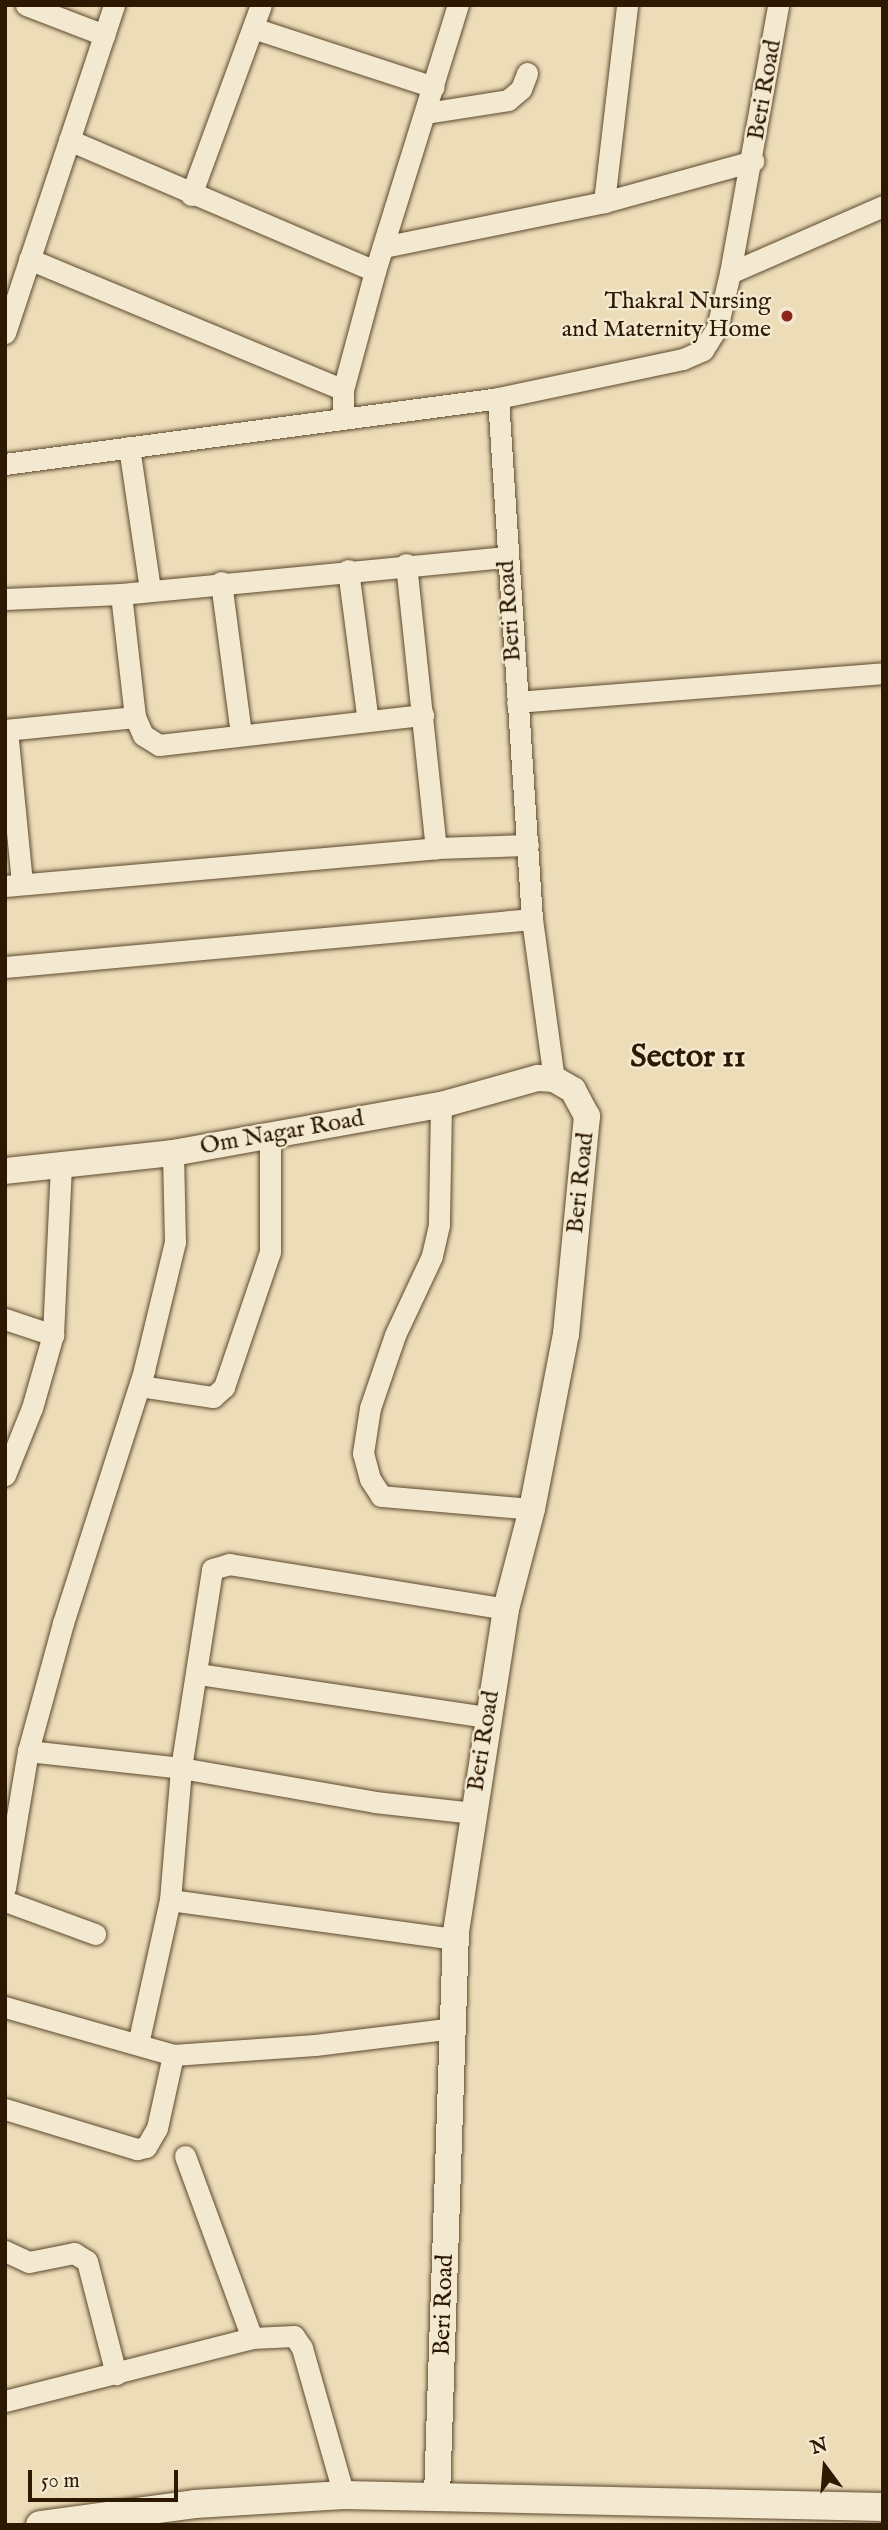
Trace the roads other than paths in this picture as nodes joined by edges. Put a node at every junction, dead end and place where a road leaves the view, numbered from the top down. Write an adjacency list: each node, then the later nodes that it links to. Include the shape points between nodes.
1 (26, 5): 8 (street)
2 (114, 5): 8 (street)
3 (261, 5): 7 (street)
4 (458, 5): 10 (street)
5 (627, 5): 15 (street)
6 (778, 5): 13 (street, Beri Road)
7 (253, 28): 10 (street); 14 (street)
8 (104, 35): 12 (street)
9 (527, 72): 11 (street, via 521,89 508,100)
10 (434, 87): 11 (street)
11 (426, 113): 17 (street)
12 (69, 140): 14 (street); 18 (street)
13 (753, 161): 15 (street); 20 (street, Beri Road)
14 (191, 194): 19 (street)
15 (604, 202): 17 (street)
16 (883, 206): 20 (street)
17 (383, 247): 19 (street)
18 (29, 259): 21 (street); 22 (street)
19 (375, 271): 22 (street)
20 (730, 273): 23 (street, Beri Road, via 717,328 704,349 683,359)
21 (6, 328)
22 (343, 390): 24 (street)
23 (498, 398): 24 (street); 27 (street, Beri Road)
24 (343, 419): 25 (street)
25 (129, 447): 26 (street); 31 (street)
26 (5, 464)
27 (506, 557): 28 (street); 35 (street, Beri Road)
28 (407, 564): 29 (street); 36 (street)
29 (348, 570): 30 (street); 38 (street)
30 (221, 582): 31 (street); 40 (street)
31 (150, 590): 32 (street)
32 (121, 594): 33 (street); 37 (street)
33 (5, 599)
34 (883, 673): 35 (street)
35 (517, 702): 41 (street, Beri Road)
36 (424, 715): 38 (street); 42 (street)
37 (135, 717): 39 (street); 40 (street, via 143,735 159,746)
38 (368, 721): 40 (street)
39 (6, 730): 43 (street)
40 (241, 734)
41 (528, 845): 42 (street); 44 (street, Beri Road)
42 (436, 848): 43 (street)
43 (14, 884)
44 (532, 919): 45 (street); 46 (street, Beri Road)
45 (5, 967)
46 (554, 1079): 47 (street, Om Nagar Road, via 538,1078); 56 (street, Beri Road, via 573,1090 587,1116 566,1334)
47 (441, 1105): 48 (street, Om Nagar Road); 56 (street, via 437,1235 363,1427 363,1453 370,1479 382,1496)
48 (270, 1135): 49 (street, Om Nagar Road); 54 (street, via 270,1252 224,1387 213,1397)
49 (173, 1153): 50 (street, Om Nagar Road); 54 (street, via 174,1242)
50 (61, 1166): 51 (street, Om Nagar Road); 53 (street)
51 (5, 1171)
52 (5, 1319): 53 (street)
53 (52, 1335): 55 (street, via 32,1408)
54 (140, 1385): 60 (street, via 63,1623)
55 (5, 1475)
56 (531, 1509): 57 (street, Beri Road)
57 (506, 1609): 58 (street, via 229,1564 217,1566 207,1584); 59 (street, Beri Road)
58 (198, 1674): 59 (street); 61 (street)
59 (487, 1717): 62 (street, Beri Road)
60 (28, 1751): 61 (street); 63 (street)
61 (181, 1768): 62 (street, via 376,1802); 64 (street)
62 (473, 1813): 67 (street, Beri Road)
63 (5, 1888)
64 (170, 1900): 67 (street); 70 (street)
65 (5, 1901): 66 (street)
66 (95, 1934)
67 (455, 1940): 69 (street, Beri Road)
68 (5, 2007): 70 (street)
69 (453, 2028): 71 (street, via 315,2045); 79 (street, Beri Road)
70 (138, 2044): 71 (street)
71 (173, 2055): 72 (street, via 157,2128 146,2147 136,2149)
72 (5, 2109)
73 (185, 2156): 75 (street)
74 (5, 2250): 76 (street, via 24,2261 74,2253 87,2261)
75 (252, 2338): 76 (street); 78 (street, via 286,2335 298,2340)
76 (116, 2374): 77 (street)
77 (5, 2401)
78 (344, 2495): 79 (main road); 81 (main road, via 195,2504)
79 (437, 2496): 80 (main road)
80 (883, 2507)
81 (40, 2525)

